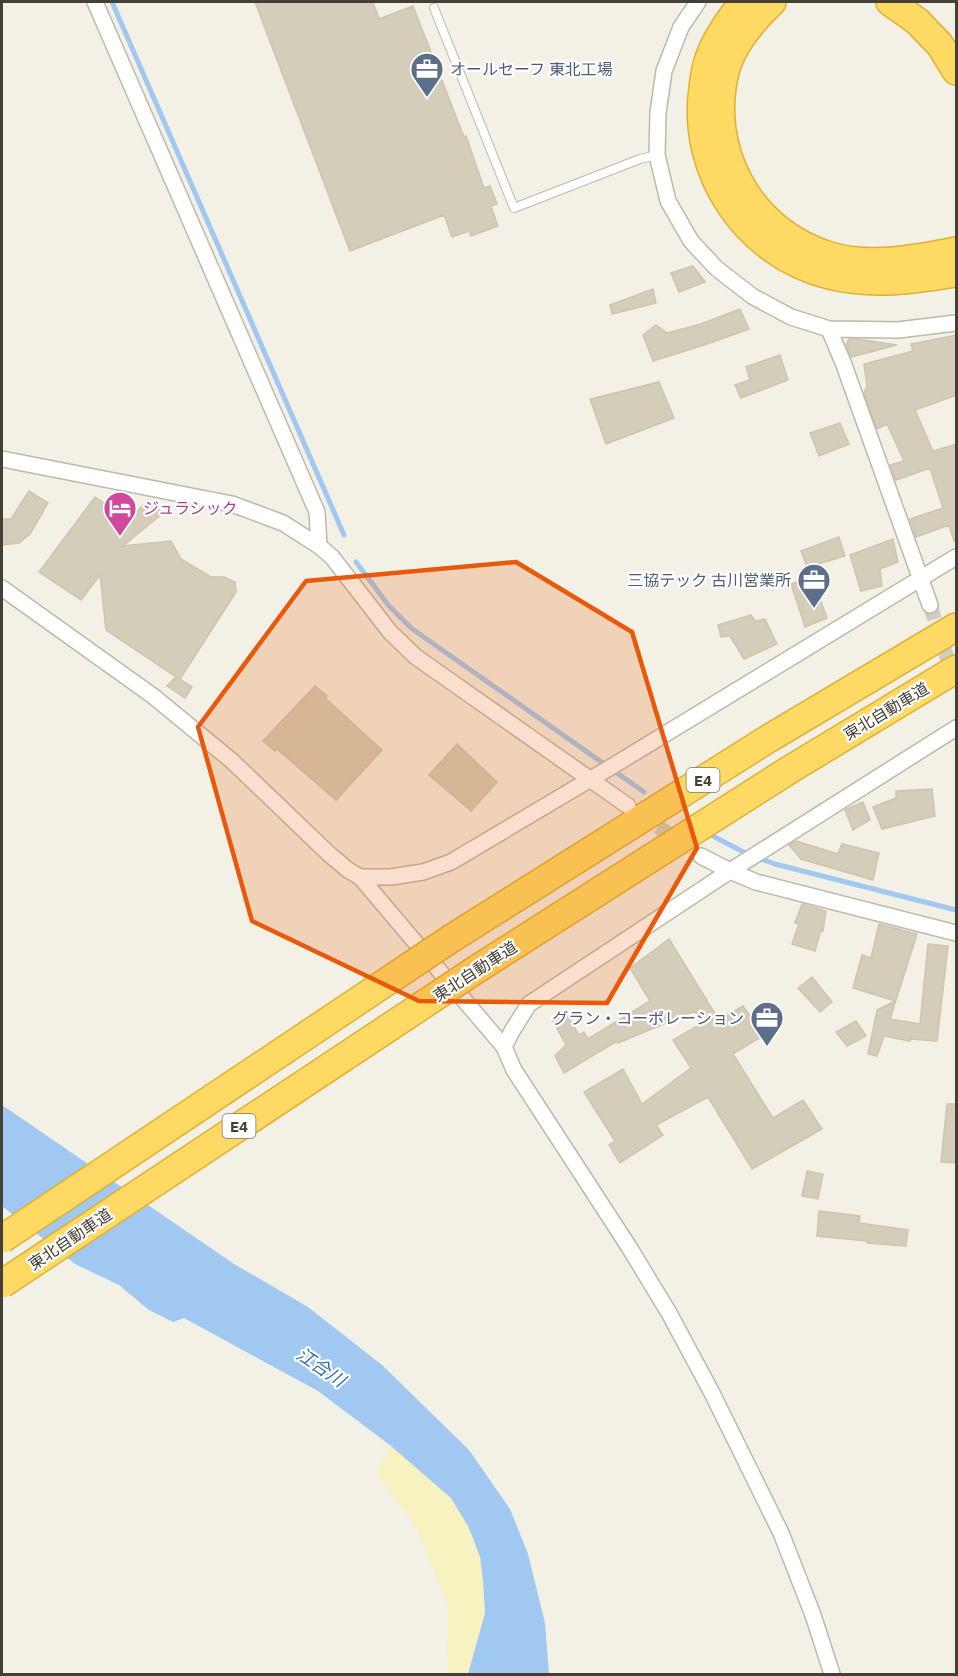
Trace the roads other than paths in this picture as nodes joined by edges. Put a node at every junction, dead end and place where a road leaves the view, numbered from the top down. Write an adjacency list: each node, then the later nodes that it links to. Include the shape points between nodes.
1 (95, 2): 14 (street, via 317,512)
2 (698, 2): 8 (street, via 681,27 664,71)
3 (743, 2): 10 (highway, via 723,30 707,65 702,95 708,161 736,214 781,254 829,275 890,281)
4 (772, 2): 9 (highway, via 738,42 721,93 724,146 735,177 753,206 777,229 830,256 889,261)
5 (890, 2): 7 (highway, via 940,45)
6 (434, 8): 8 (lane, via 514,208)
7 (957, 71)
8 (657, 155): 12 (street, via 668,201 691,241 716,268 752,296 791,317)
9 (957, 251)
10 (957, 273)
11 (957, 323): 12 (street, via 898,330)
12 (829, 329): 16 (street)
13 (2, 459): 14 (street, via 232,504 283,523)
14 (319, 546): 22 (street, via 332,557 390,632 416,657)
15 (957, 557): 16 (street)
16 (920, 578): 18 (street); 22 (street)
17 (2, 588): 26 (street, via 153,696 232,761 329,854)
18 (930, 605)
19 (957, 627): 29 (highway, E4, bridge, via 768,739 452,938)
20 (957, 669): 30 (highway, 東北自動車道 / E4, bridge, via 789,770 477,969)
21 (957, 728): 25 (street)
22 (604, 772): 23 (street); 26 (street, via 451,862 423,872)
23 (628, 806)
24 (701, 856): 25 (street)
25 (730, 872): 27 (street); 28 (street, via 529,1004)
26 (360, 877): 28 (street)
27 (957, 933)
28 (504, 1047): 31 (street, via 514,1070 635,1256 712,1393 781,1533)
29 (2, 1239)
30 (2, 1284)
31 (832, 1674)

